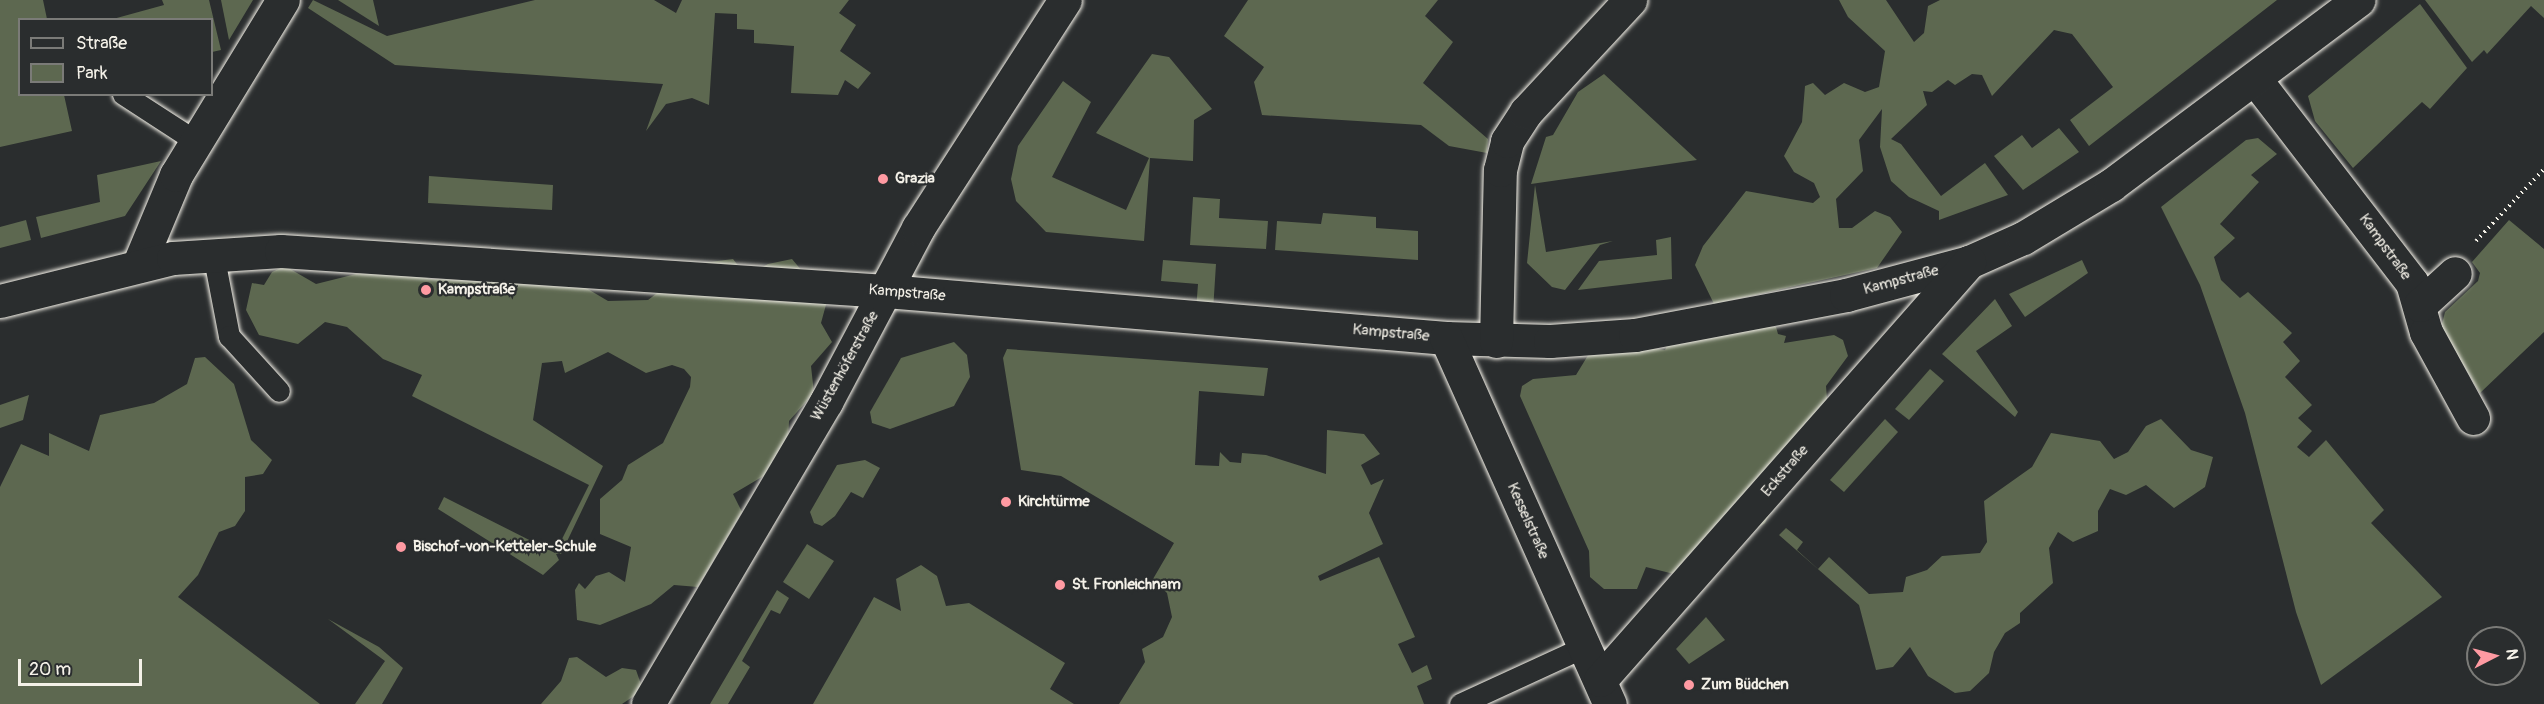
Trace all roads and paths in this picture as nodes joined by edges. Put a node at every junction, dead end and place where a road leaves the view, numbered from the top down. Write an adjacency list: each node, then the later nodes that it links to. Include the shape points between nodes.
1 (283, 0): 7 (street)
2 (1065, 0): 13 (street, Wüstenhöferstraße, via 951,174)
3 (1630, 0): 17 (street, via 1526,112 1507,141 1500,170)
4 (2358, 0): 5 (street, Kampstraße)
5 (2255, 79): 10 (street, Kampstraße, via 2070,212); 15 (street, Kampstraße, via 2391,253)
6 (126, 96): 7 (lane)
7 (197, 142): 11 (street, via 176,174)
8 (2544, 169): 12 (path, via 2461,256)
9 (213, 253): 11 (street, Kampstraße); 13 (street, Kampstraße, via 340,254); 18 (lane, via 229,336)
10 (1969, 262): 17 (street, Kampstraße, via 1690,327 1617,337); 21 (street, Eckstraße)
11 (138, 266): 14 (street, Kampstraße)
12 (2455, 273): 15 (street)
13 (886, 291): 16 (street, Kampstraße); 22 (street, Wüstenhöferstraße)
14 (0, 301)
15 (2420, 305): 19 (street, Kampstraße, via 2431,342)
16 (1446, 338): 17 (street, Kampstraße); 20 (street, Kesselstraße)
17 (1496, 340)
18 (279, 391)
19 (2473, 418)
20 (1584, 647): 21 (street, Kesselstraße); 23 (lane)
21 (1605, 692)
22 (648, 704)
23 (1460, 704)

